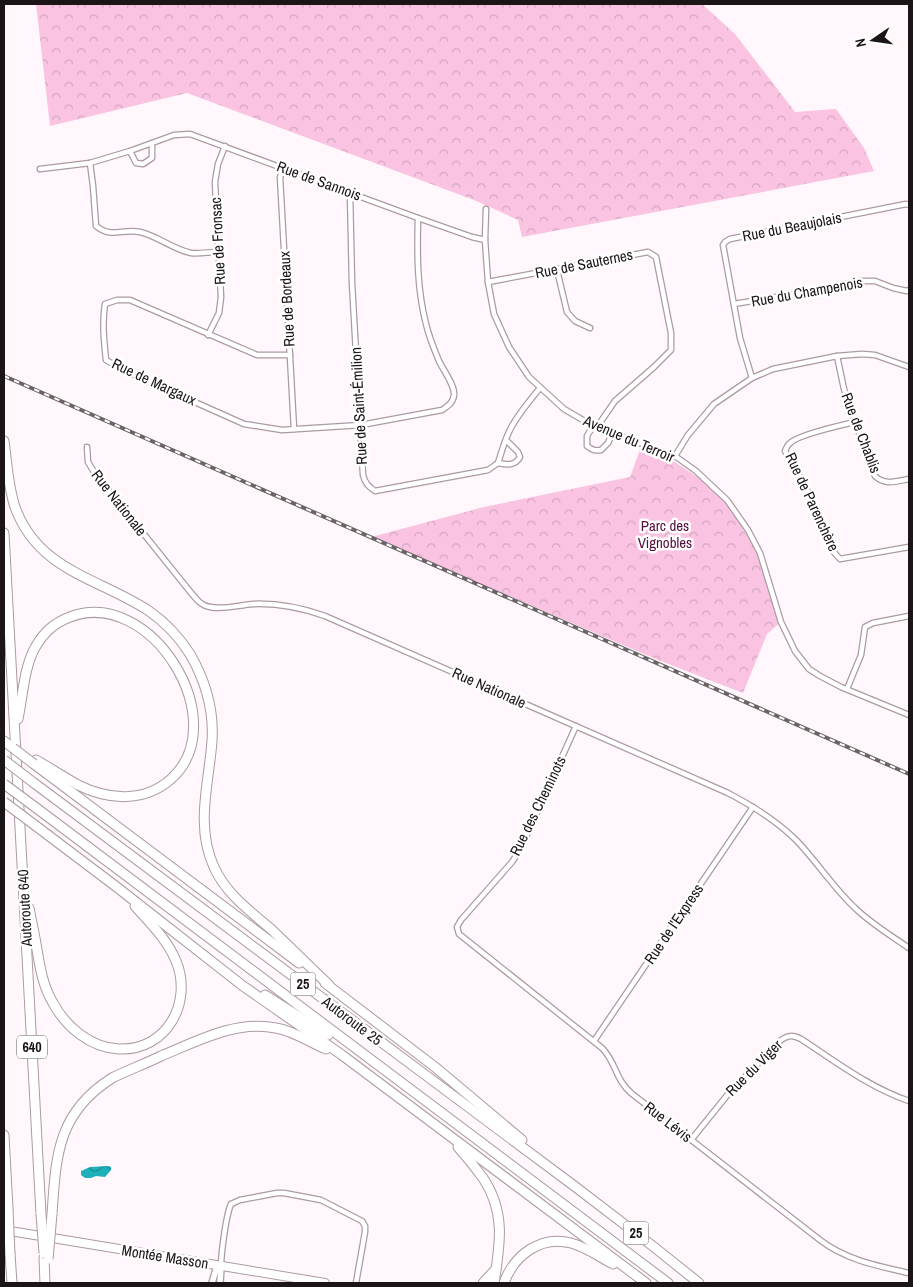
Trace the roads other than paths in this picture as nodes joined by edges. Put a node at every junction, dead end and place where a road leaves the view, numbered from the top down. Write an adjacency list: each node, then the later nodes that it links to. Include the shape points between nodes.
1 (152, 143): 2 (street, Rue de Sannois, via 174,135 190,134); 3 (street, Rue de Sannois); 3 (street, via 152,158 143,164 136,163)
2 (225, 146): 5 (street, Rue de Sannois); 12 (street, Rue de Fronsac, via 214,182)
3 (130, 151): 4 (street, Rue de Sannois)
4 (90, 163): 6 (street, Rue de Sannois); 12 (street, via 96,226 103,232 140,232 192,253)
5 (284, 168): 7 (street, Rue de Sannois); 19 (street, Rue de Bordeaux, via 280,177)
6 (40, 169)
7 (350, 193): 10 (street, Rue de Sannois); 25 (street, Rue de Saint-Émilion, via 354,325)
8 (909, 205): 16 (street, Rue du Beaujolais, via 730,239 723,245)
9 (486, 209): 11 (street, Avenue du Terroir)
10 (418, 218): 11 (street, Rue de Sannois); 25 (street, Rue de Margaux, via 416,257 426,324 454,394 451,404 442,410)
11 (485, 240): 14 (street, Avenue du Terroir)
12 (218, 252): 18 (street, Rue de Fronsac, via 219,314)
13 (556, 270): 14 (street, Rue de Sauternes); 17 (street, via 567,312 575,321); 26 (street, Rue de Sauternes, via 648,252 656,256 671,350 615,400)
14 (488, 282): 23 (street, Avenue du Terroir, via 494,314 509,347)
15 (909, 290): 16 (street, Rue du Champenois, via 875,281 860,281)
16 (734, 304): 22 (street, Rue du Beaujolais)
17 (590, 328)
18 (208, 335): 19 (street, Rue de Margaux, via 257,355); 27 (street, Rue de Margaux, via 130,300 105,304 106,360 114,366 244,424)
19 (290, 355): 27 (street, Rue de Bordeaux)
20 (837, 356): 21 (street, via 875,355); 22 (street, via 773,369); 24 (street, Rue de Chablis)
21 (909, 367)
22 (752, 378): 32 (street, via 714,404)
23 (540, 388): 26 (street, Avenue du Terroir, via 564,409); 30 (street, via 512,426)
24 (855, 422): 34 (street, Rue de Chablis, via 880,481 888,483); 36 (street, Rue de Parenchère, via 796,439 785,451 818,511 835,555 840,558)
25 (362, 425): 27 (street, Rue de Margaux); 33 (street, Rue de Saint-Émilion, via 365,481 375,491 488,470)
26 (595, 427): 28 (street, Avenue du Terroir); 28 (street, via 587,436 586,446 591,449 602,450)
27 (294, 429)
28 (612, 434): 32 (street, Avenue du Terroir)
29 (4, 440): 53 (highway, via 15,507 38,545 64,566 156,616 177,636 192,658 204,686 212,720 204,821 206,845 212,863 236,899)
30 (506, 440): 33 (street); 33 (street, via 520,457 514,464)
31 (87, 447): 40 (street, Rue Nationale, via 88,462 94,472 204,605 216,608 269,604 316,613)
32 (675, 456): 38 (street, Avenue du Terroir, via 727,500 748,530 760,553 781,622 795,651 809,669)
33 (498, 464)
34 (909, 479)
35 (4, 534): 41 (highway, Autoroute 640 / 640)
36 (909, 547)
37 (909, 616): 38 (street, via 865,627 861,655)
38 (847, 689): 39 (street, Avenue du Terroir)
39 (909, 715)
40 (576, 726): 47 (street, Rue Nationale); 50 (street, Rue des Cheminots, via 520,850)
41 (15, 731): 44 (highway, via 32,653 49,630 67,618 94,612 123,617 147,632 174,663 190,701 194,733 183,766 162,786 133,796 104,794 76,784); 48 (highway, Autoroute 640 / 640)
42 (4, 741): 44 (highway, bridge)
43 (4, 760): 61 (highway, Autoroute 25 / 25, bridge)
44 (34, 761): 53 (highway)
45 (4, 784): 56 (highway, Autoroute 25 / 25, bridge)
46 (4, 802): 49 (highway, bridge)
47 (753, 807): 52 (street, Rue Nationale, via 789,834 858,911); 54 (street, Rue de l'Express)
48 (23, 880): 49 (highway, via 42,978 53,1004 85,1038 120,1049 141,1046 161,1034 175,1015 182,990 178,965 169,946); 63 (highway, Autoroute 640 / 640, bridge)
49 (118, 888): 51 (highway)
50 (457, 929): 54 (street, Rue Lévis, via 465,940)
51 (174, 932): 55 (highway, via 243,986); 56 (highway, via 239,978)
52 (909, 948)
53 (329, 985): 61 (highway, via 441,1072)
54 (594, 1041): 60 (street, Rue Lévis, via 609,1056 627,1089)
55 (342, 1055): 59 (highway); 63 (highway, bridge, via 283,1029 244,1026 209,1036 112,1078 87,1098 73,1116 60,1142)
56 (380, 1066): 78 (highway, Autoroute 25 / 25)
57 (909, 1101): 60 (street, Rue du Viger, via 873,1085 801,1039 788,1036 735,1086)
58 (4, 1135): 68 (highway, bridge)
59 (450, 1137): 65 (highway, via 482,1177 494,1200 500,1227); 67 (highway)
60 (691, 1140): 66 (street, Rue Lévis, via 830,1247 857,1259)
61 (573, 1185): 79 (highway, Autoroute 25 / 25)
62 (4, 1230): 64 (main road, Montée Masson)
63 (46, 1258): 69 (highway)
64 (220, 1264): 70 (street); 71 (street); 72 (main road, Montée Masson); 73 (street, via 233,1202 277,1193 313,1198 364,1223)
65 (496, 1269): 74 (highway); 75 (highway)
66 (909, 1274)
67 (636, 1276): 76 (highway, via 577,1245 557,1242 539,1245 523,1254); 77 (highway)
68 (12, 1283)
69 (46, 1283)
70 (212, 1283)
71 (220, 1283)
72 (325, 1283)
73 (356, 1283)
74 (483, 1283)
75 (494, 1283)
76 (504, 1283)
77 (646, 1283)
78 (668, 1283)
79 (699, 1283)

